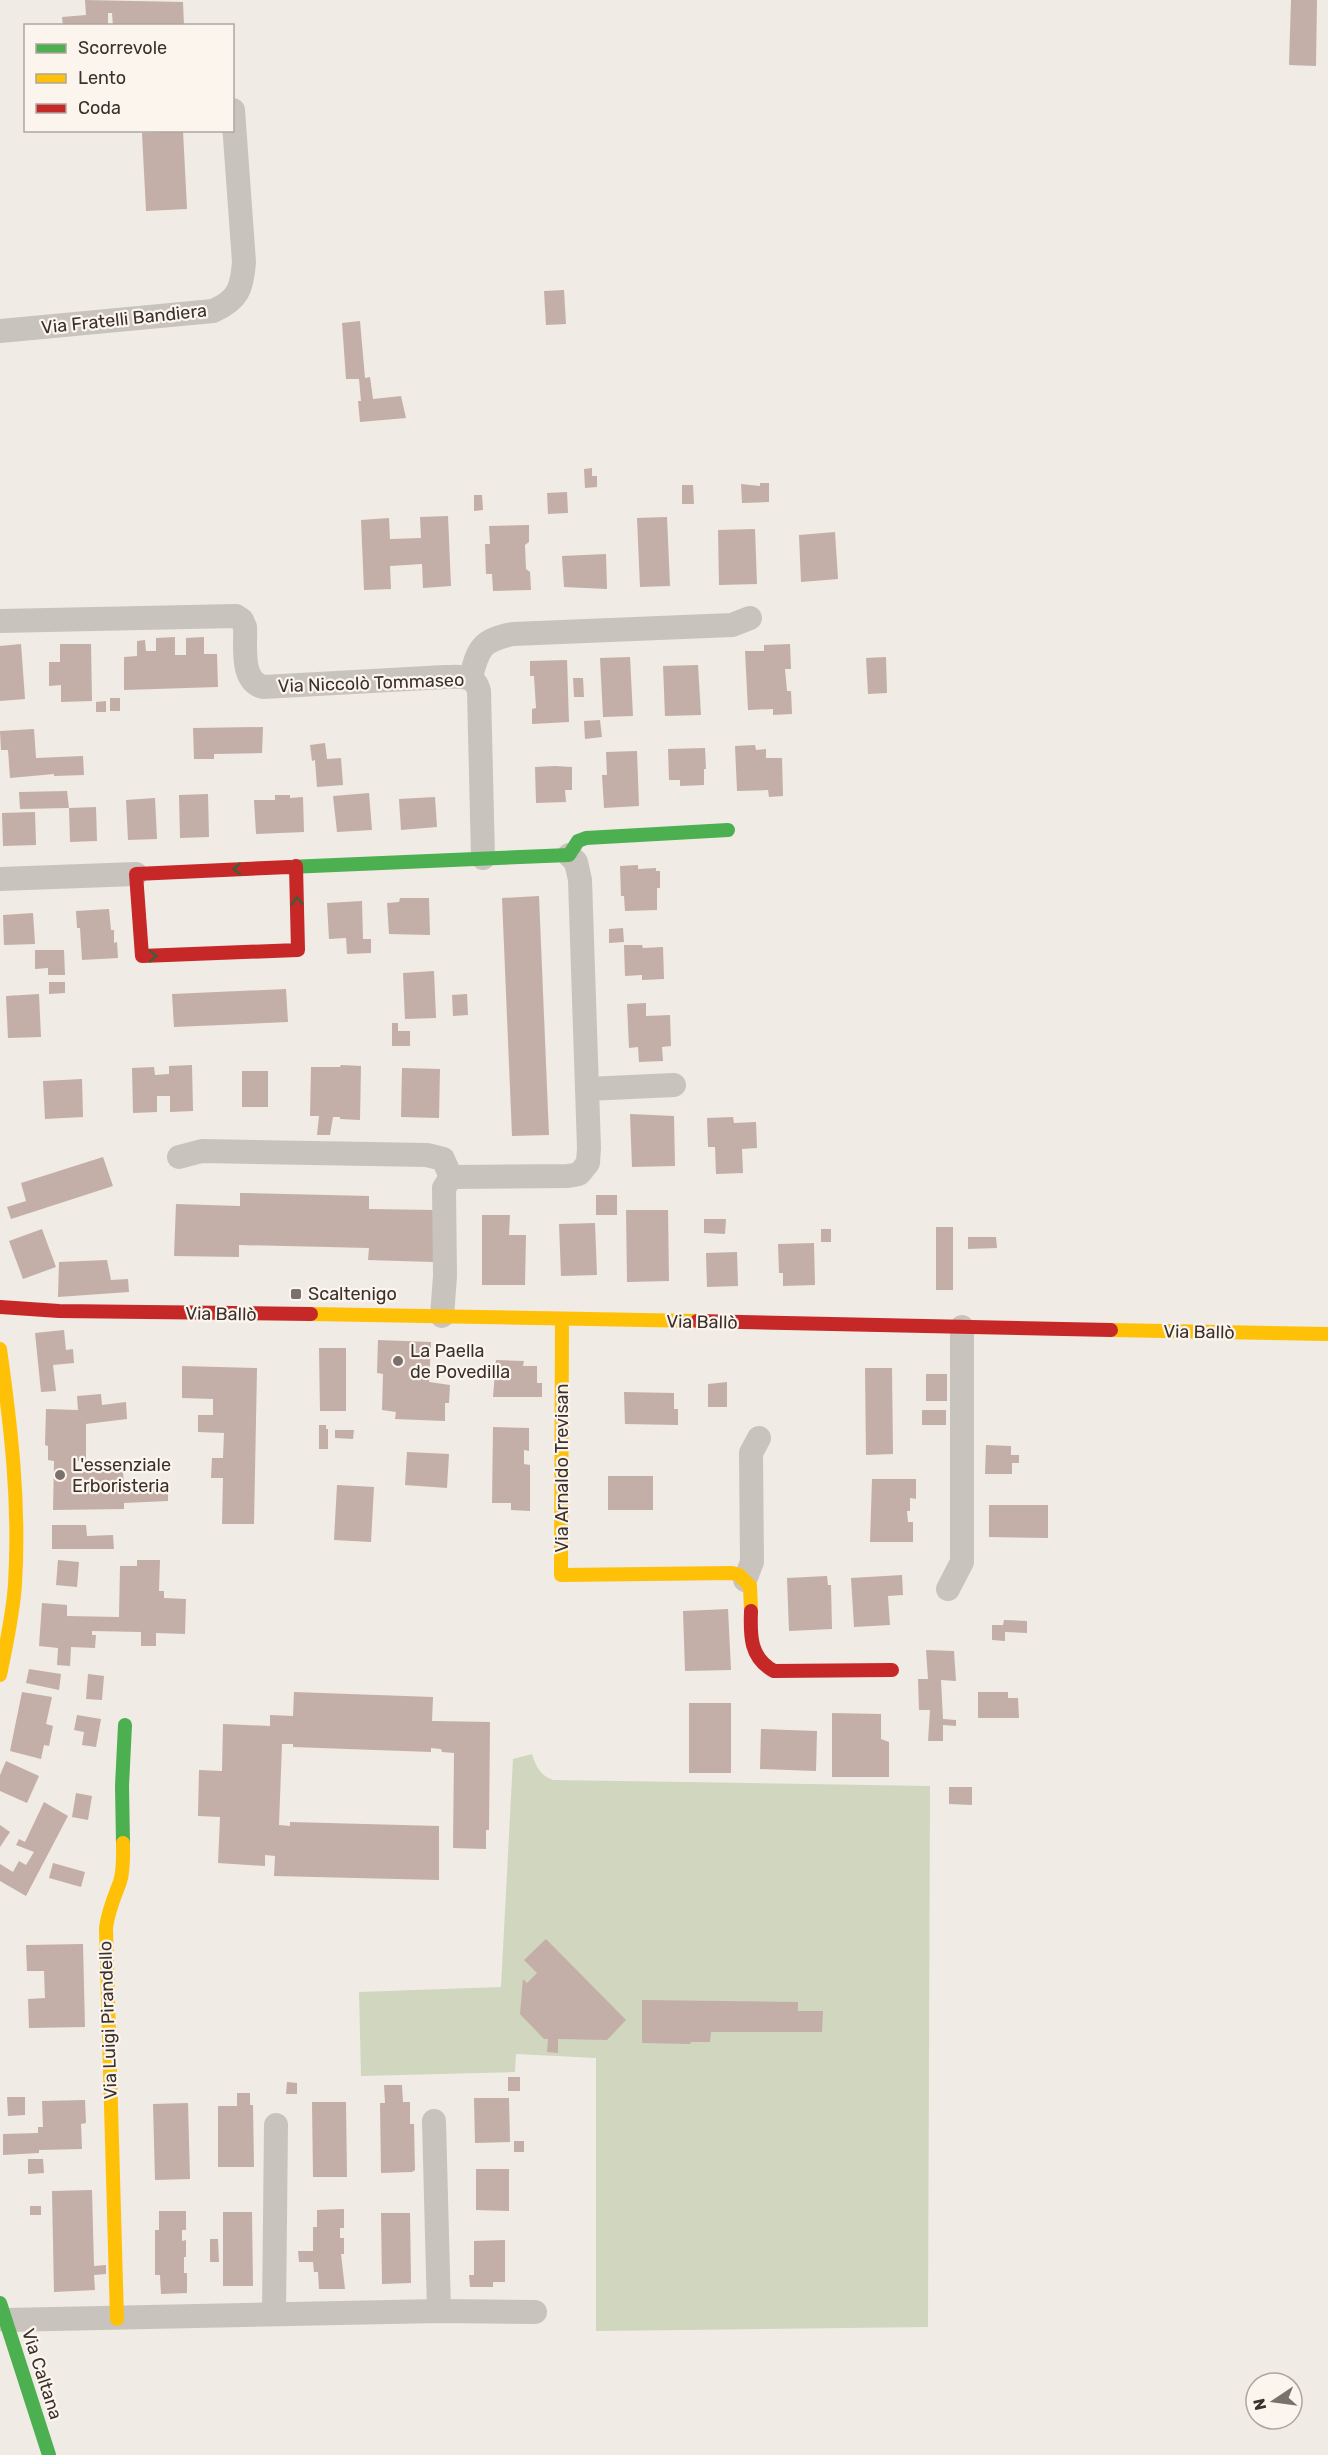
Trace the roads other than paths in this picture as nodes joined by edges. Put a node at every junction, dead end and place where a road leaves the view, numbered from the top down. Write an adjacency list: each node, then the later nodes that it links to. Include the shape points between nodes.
1 (234, 110): 2 (street, Via Fratelli Bandiera, via 244,262 235,298 213,310)
2 (0, 331)
3 (750, 618): 5 (street, via 732,625 513,634 484,644)
4 (0, 621): 5 (street, Via Niccolò Tommaseo, via 236,616 245,627 247,673 250,680 263,687)
5 (471, 677): 8 (street, Via Niccolò Tommaseo, via 479,691)
6 (728, 830): 7 (street, via 586,838 578,841)
7 (569, 855): 8 (street); 13 (street, via 576,862 580,880)
8 (483, 858): 9 (street)
9 (296, 866): 10 (street, one-way to 10); 10 (street, one-way to 9, via 142,956 298,950)
10 (136, 873): 11 (street)
11 (0, 879)
12 (674, 1085): 13 (street)
13 (587, 1089): 15 (street, via 588,1163 579,1174)
14 (179, 1157): 15 (street, via 202,1151 427,1155 443,1159)
15 (451, 1177): 17 (street, via 444,1188)
16 (0, 1307): 17 (street, Via Ballò)
17 (442, 1316): 18 (street, Via Ballò)
18 (562, 1319): 19 (street, Via Ballò); 23 (street, Via Arnaldo Trevisan, via 561,1575 732,1573)
19 (962, 1327): 20 (street, Via Ballò); 24 (street, via 962,1562)
20 (1328, 1334)
21 (0, 1349): 26 (street, via 13,1464 16,1553 11,1617)
22 (759, 1438): 23 (street, via 751,1453 752,1562)
23 (745, 1580): 25 (street, via 751,1596 751,1645 754,1656 764,1667 774,1671)
24 (948, 1589)
25 (892, 1670)
26 (0, 1674)
27 (125, 1725): 34 (street, Via Luigi Pirandello, via 123,1865 106,1928)
28 (434, 2121): 30 (street)
29 (276, 2125): 33 (street)
30 (439, 2311): 32 (street); 33 (street)
31 (3, 2312): 34 (street); 35 (street, Via Caltana)
32 (535, 2312)
33 (274, 2314): 34 (street)
34 (117, 2319)
35 (49, 2455)

